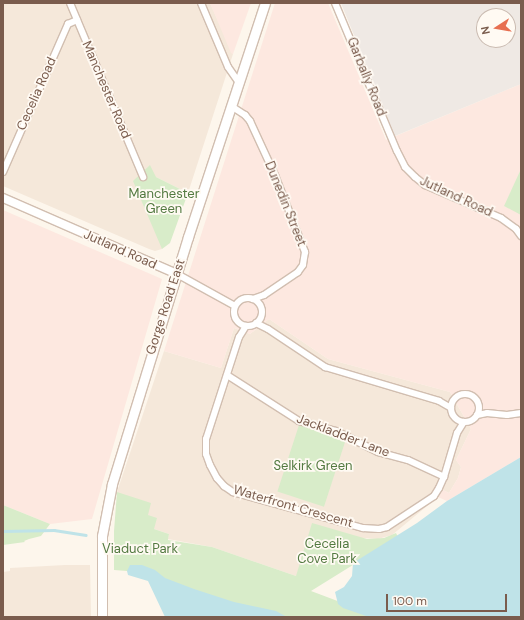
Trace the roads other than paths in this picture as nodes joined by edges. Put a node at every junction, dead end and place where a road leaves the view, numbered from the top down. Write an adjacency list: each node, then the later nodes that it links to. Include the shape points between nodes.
1 (70, 3): 5 (street, Manchester Road)
2 (201, 3): 6 (street, via 228,66)
3 (265, 3): 6 (main road, Gorge Road East)
4 (335, 3): 8 (street, Garbally Road)
5 (77, 20): 9 (street, Cecelia Road, via 68,24); 10 (street, Manchester Road)
6 (239, 83): 7 (main road, Gorge Road East)
7 (231, 106): 13 (main road, Gorge Road East); 14 (street, Dunedin Street, via 250,121 305,252 303,265 298,272)
8 (397, 151): 12 (street, Jutland Road, via 414,177 425,185 501,218)
9 (3, 172)
10 (143, 177)
11 (3, 198): 13 (street, Jutland Road)
12 (521, 236)
13 (176, 274): 17 (street, Jutland Road); 34 (main road, Gorge Road East, via 112,484 102,536)
14 (264, 295): 15 (street, Dunedin Street); 16 (street, Dunedin Street)
15 (253, 299): 16 (street); 17 (street, via 242,299)
16 (259, 304): 18 (street)
17 (235, 306): 20 (street, via 236,319)
18 (260, 317): 19 (street); 21 (street)
19 (256, 323): 20 (street); 21 (street)
20 (246, 326): 22 (street, Waterfront Crescent)
21 (268, 329): 24 (street, via 325,367)
22 (227, 375): 33 (street, Jackladder Lane, via 299,421 336,431 378,452 408,460); 33 (street, Waterfront Crescent, via 205,446 217,478 233,492 363,528 379,529 428,501)
23 (453, 400): 24 (street); 25 (street); 26 (street, via 460,394 469,394 476,399)
24 (439, 401): 25 (street)
25 (451, 408): 30 (street)
26 (479, 408): 27 (street); 29 (street)
27 (488, 413): 28 (street); 29 (street)
28 (521, 413)
29 (477, 415): 31 (street)
30 (456, 419): 31 (street); 32 (street, Waterfront Crescent)
31 (464, 422): 32 (street, Waterfront Crescent)
32 (457, 433): 33 (street, Waterfront Crescent)
33 (444, 477)
34 (102, 617)

